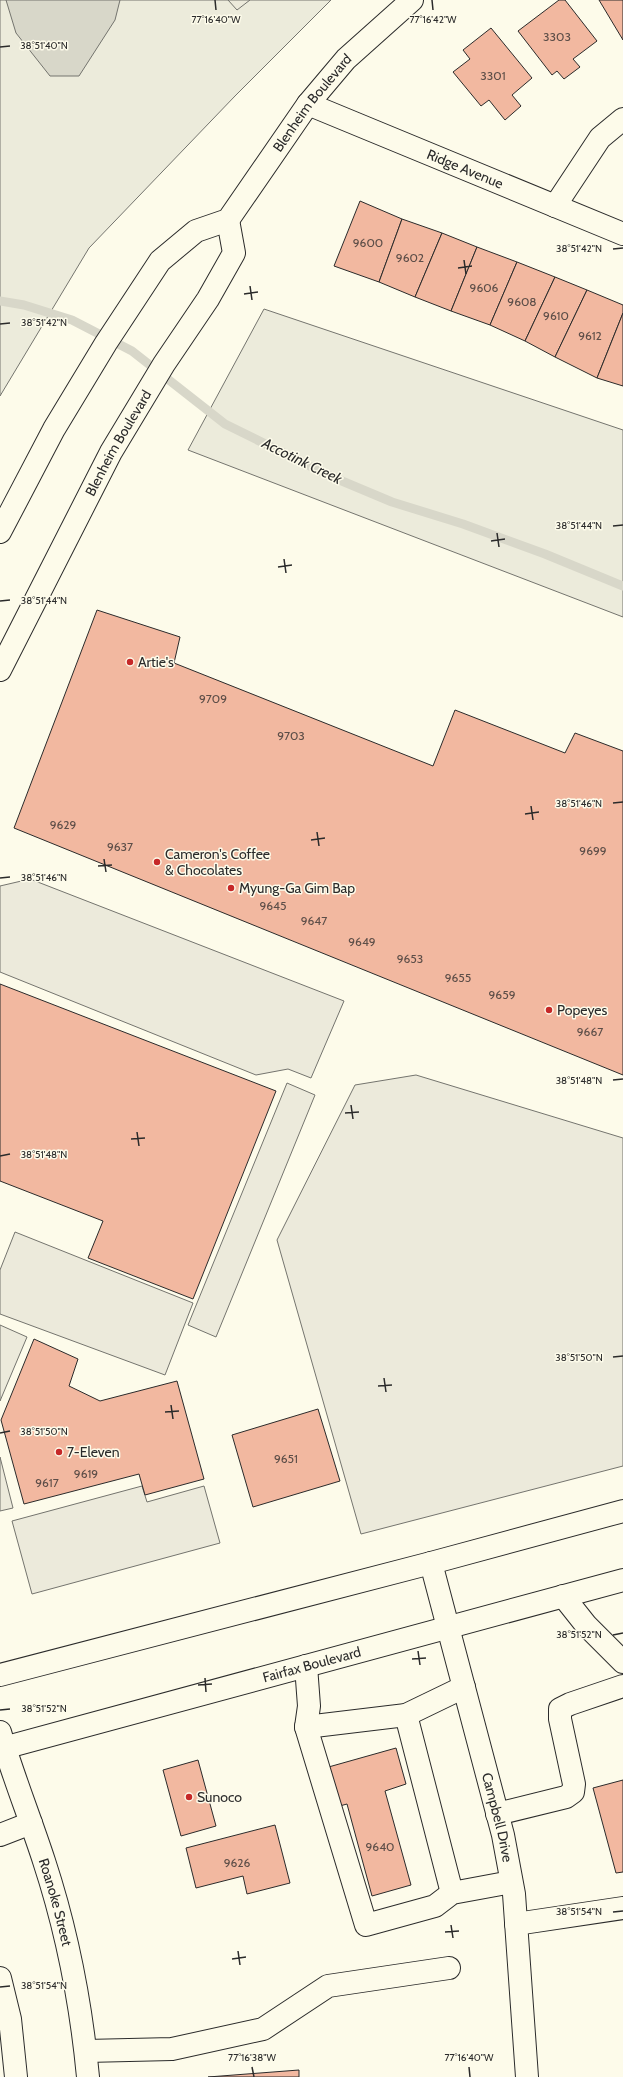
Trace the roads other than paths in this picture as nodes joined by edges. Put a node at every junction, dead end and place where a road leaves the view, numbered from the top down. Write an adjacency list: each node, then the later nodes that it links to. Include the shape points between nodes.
1 (412, 0): 2 (main road, Blenheim Boulevard, via 346,59)
2 (308, 104): 4 (main road, Ridge Avenue); 5 (main road, Blenheim Boulevard)
3 (623, 119): 4 (main road, via 600,138)
4 (555, 206): 6 (main road, Ridge Avenue)
5 (228, 220): 7 (main road, via 196,231 160,261 148,277 54,429); 8 (main road, Blenheim Boulevard, via 234,253 208,299 164,364 111,452)
6 (623, 234)
7 (0, 532)
8 (0, 670)
9 (623, 1511): 10 (main road)
10 (431, 1563): 13 (main road, Campbell Drive); 16 (main road)
11 (623, 1580): 12 (main road, Fairfax Boulevard)
12 (563, 1596): 13 (main road, Fairfax Boulevard); 14 (main road, via 586,1625)
13 (448, 1628): 15 (main road, Fairfax Boulevard); 18 (main road, Campbell Drive)
14 (623, 1662)
15 (306, 1666): 20 (main road, via 309,1706); 21 (main road, Fairfax Boulevard)
16 (0, 1676)
17 (623, 1686): 22 (main road, via 560,1709 574,1784 573,1792 566,1797)
18 (464, 1687): 19 (main road); 22 (main road, Campbell Drive)
19 (406, 1715): 20 (main road); 26 (main road)
20 (306, 1727): 26 (main road, via 366,1925 435,1906)
21 (1, 1745): 23 (main road, Roanoke Street)
22 (497, 1814): 25 (main road, Campbell Drive)
23 (31, 1823): 24 (main road); 31 (main road, Roanoke Street, via 67,1941)
24 (0, 1835)
25 (512, 1882): 26 (main road); 28 (main road, Campbell Drive)
26 (452, 1893)
27 (623, 1908): 28 (main road)
28 (516, 1924): 34 (main road, Campbell Drive)
29 (449, 1968): 31 (main road, via 328,1986 263,2029 172,2049)
30 (0, 1978): 32 (main road, via 10,2019)
31 (86, 2051): 33 (main road, Roanoke Street)
32 (16, 2077)
33 (88, 2077)
34 (527, 2077)

